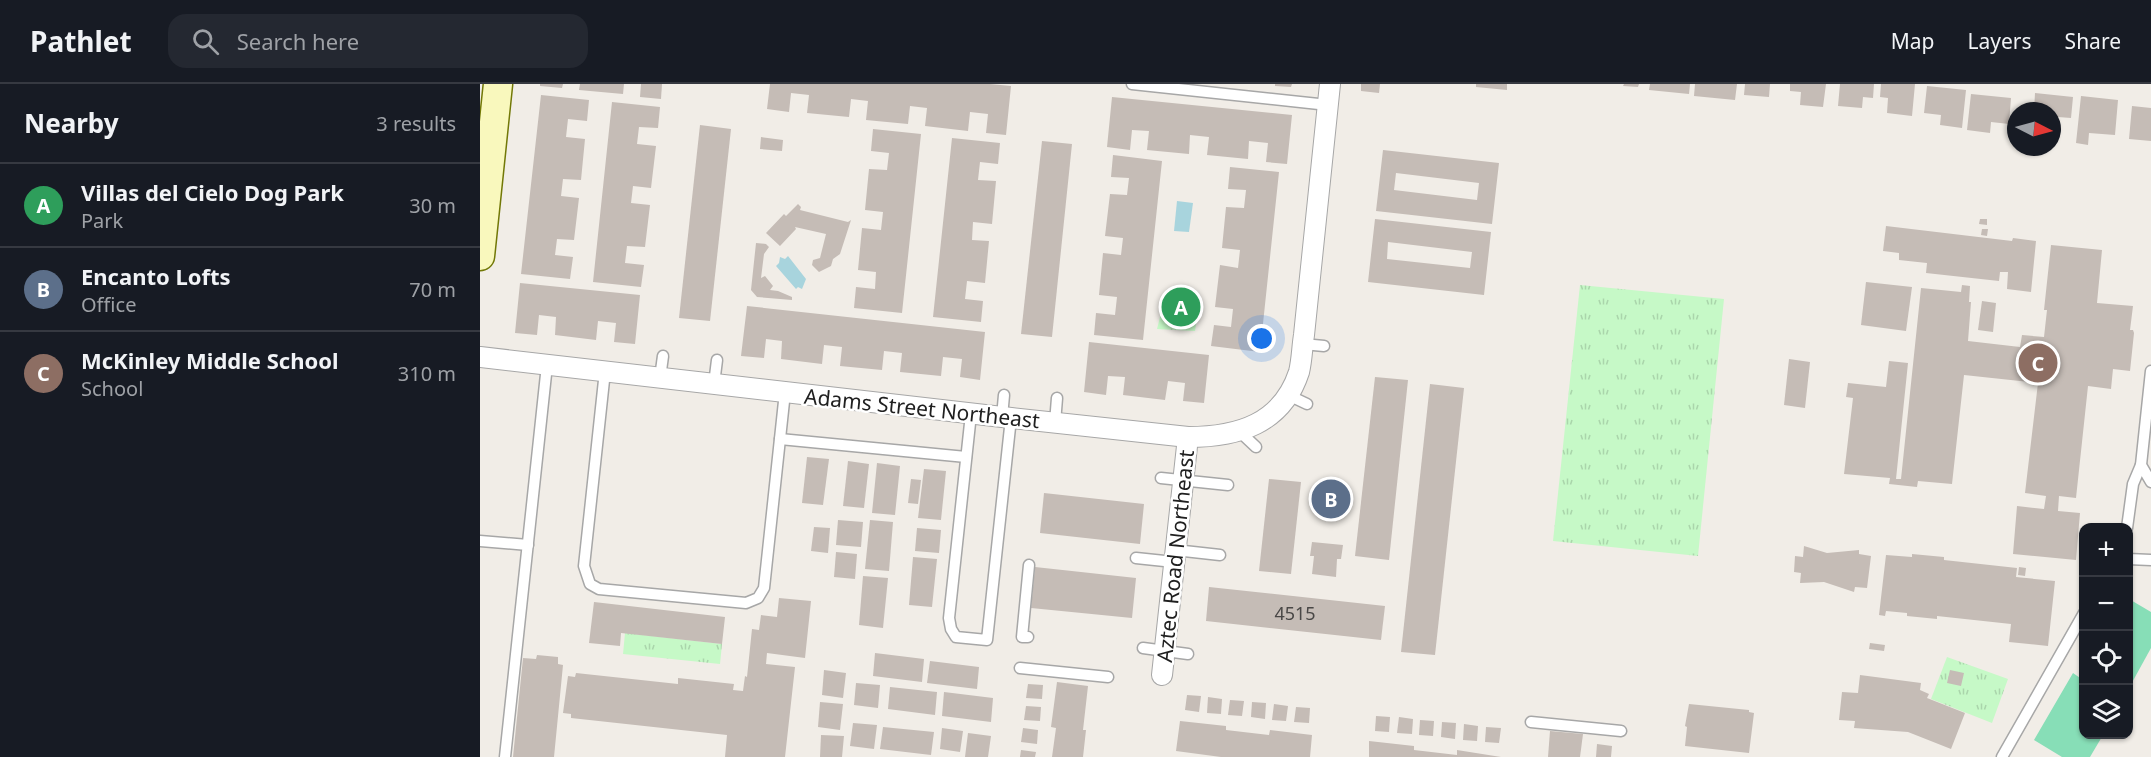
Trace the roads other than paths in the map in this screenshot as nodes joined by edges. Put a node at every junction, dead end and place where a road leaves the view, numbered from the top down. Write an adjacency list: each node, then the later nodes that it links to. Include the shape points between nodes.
1 (498, 84): 5 (main road)
2 (1132, 84): 4 (lane)
3 (1330, 84): 4 (street, Adams Street Northeast)
4 (1328, 105): 7 (street, Adams Street Northeast)
5 (487, 118): 6 (main road)
6 (481, 242)
7 (1304, 339): 8 (lane); 19 (street, Adams Street Northeast, via 1299,371)
8 (1324, 346)
9 (663, 356): 15 (lane)
10 (480, 357): 12 (street, Adams Street Northeast)
11 (717, 360): 16 (lane)
12 (547, 365): 13 (street, Adams Street Northeast); 37 (lane)
13 (605, 371): 15 (street, Adams Street Northeast); 27 (lane, via 584,566 590,584 599,590 746,603 758,598 764,588)
14 (2151, 371): 30 (lane)
15 (660, 378): 16 (street, Adams Street Northeast)
16 (714, 384): 17 (street, Adams Street Northeast)
17 (785, 392): 22 (street, Adams Street Northeast); 27 (lane)
18 (1004, 395): 23 (lane)
19 (1288, 396): 21 (lane); 25 (street, Adams Street Northeast, via 1268,418)
20 (1057, 398): 24 (lane)
21 (1307, 404)
22 (971, 414): 23 (street, Adams Street Northeast); 29 (lane)
23 (1007, 418): 24 (street, Adams Street Northeast); 29 (lane, via 987,640 956,637 949,618)
24 (1054, 423): 26 (street, Adams Street Northeast)
25 (1239, 431): 26 (street, Adams Street Northeast, via 1215,437); 28 (lane)
26 (1188, 436): 32 (street, Aztec Road Northeast)
27 (780, 439): 29 (lane)
28 (1256, 447)
29 (966, 458)
30 (2141, 465): 33 (lane); 35 (lane, via 2133,484)
31 (1161, 478): 32 (lane)
32 (1183, 480): 34 (lane); 39 (street, Aztec Road Northeast)
33 (2151, 482)
34 (1228, 485)
35 (2128, 523)
36 (480, 541): 37 (lane)
37 (528, 544): 54 (lane)
38 (1220, 555): 39 (lane)
39 (1175, 556): 40 (lane); 47 (street, Aztec Road Northeast)
40 (1136, 558)
41 (2133, 559): 42 (lane)
42 (2151, 560)
43 (1029, 565): 45 (lane, via 1022,637)
44 (2079, 622): 55 (lane)
45 (1028, 637)
46 (1143, 648): 47 (lane)
47 (1164, 651): 48 (lane); 50 (street, Aztec Road Northeast)
48 (1188, 654)
49 (1020, 668): 51 (lane)
50 (1162, 675)
51 (1108, 677)
52 (1530, 722): 53 (lane)
53 (1621, 731)
54 (505, 757)
55 (2002, 757)

